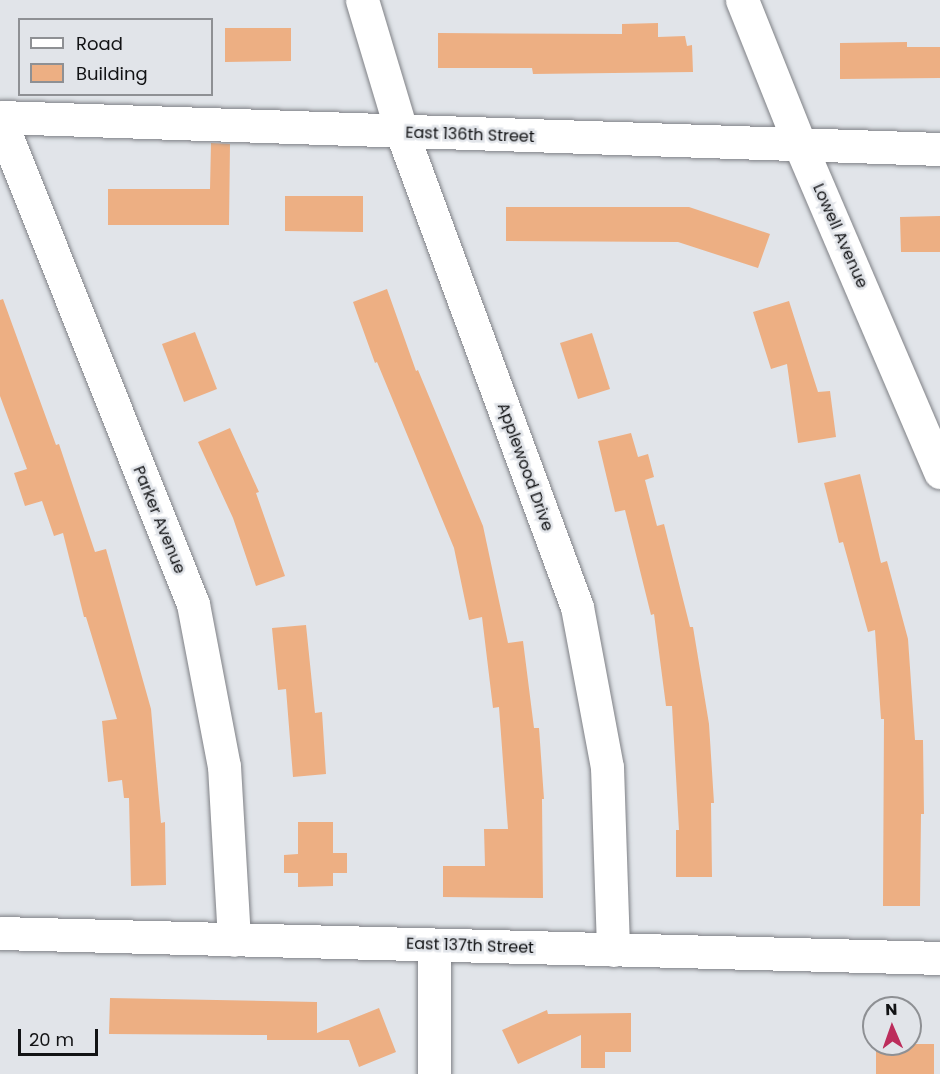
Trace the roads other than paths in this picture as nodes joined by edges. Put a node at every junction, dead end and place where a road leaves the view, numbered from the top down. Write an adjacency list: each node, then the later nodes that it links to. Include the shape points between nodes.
1 (362, 0): 4 (street, Applewood Drive)
2 (742, 0): 5 (street, Lowell Avenue)
3 (0, 119): 4 (street, East 136th Street); 9 (street, Parker Avenue, via 193,604 224,766)
4 (402, 133): 5 (street, East 136th Street); 11 (street, Applewood Drive, via 577,607 607,767)
5 (800, 145): 6 (street, East 136th Street); 7 (street, Lowell Avenue)
6 (940, 149)
7 (940, 472)
8 (0, 933): 9 (street, East 137th Street)
9 (234, 940): 10 (street, East 137th Street)
10 (434, 945): 11 (street, East 137th Street); 13 (street)
11 (613, 950): 12 (street, East 137th Street)
12 (940, 958)
13 (434, 1074)

